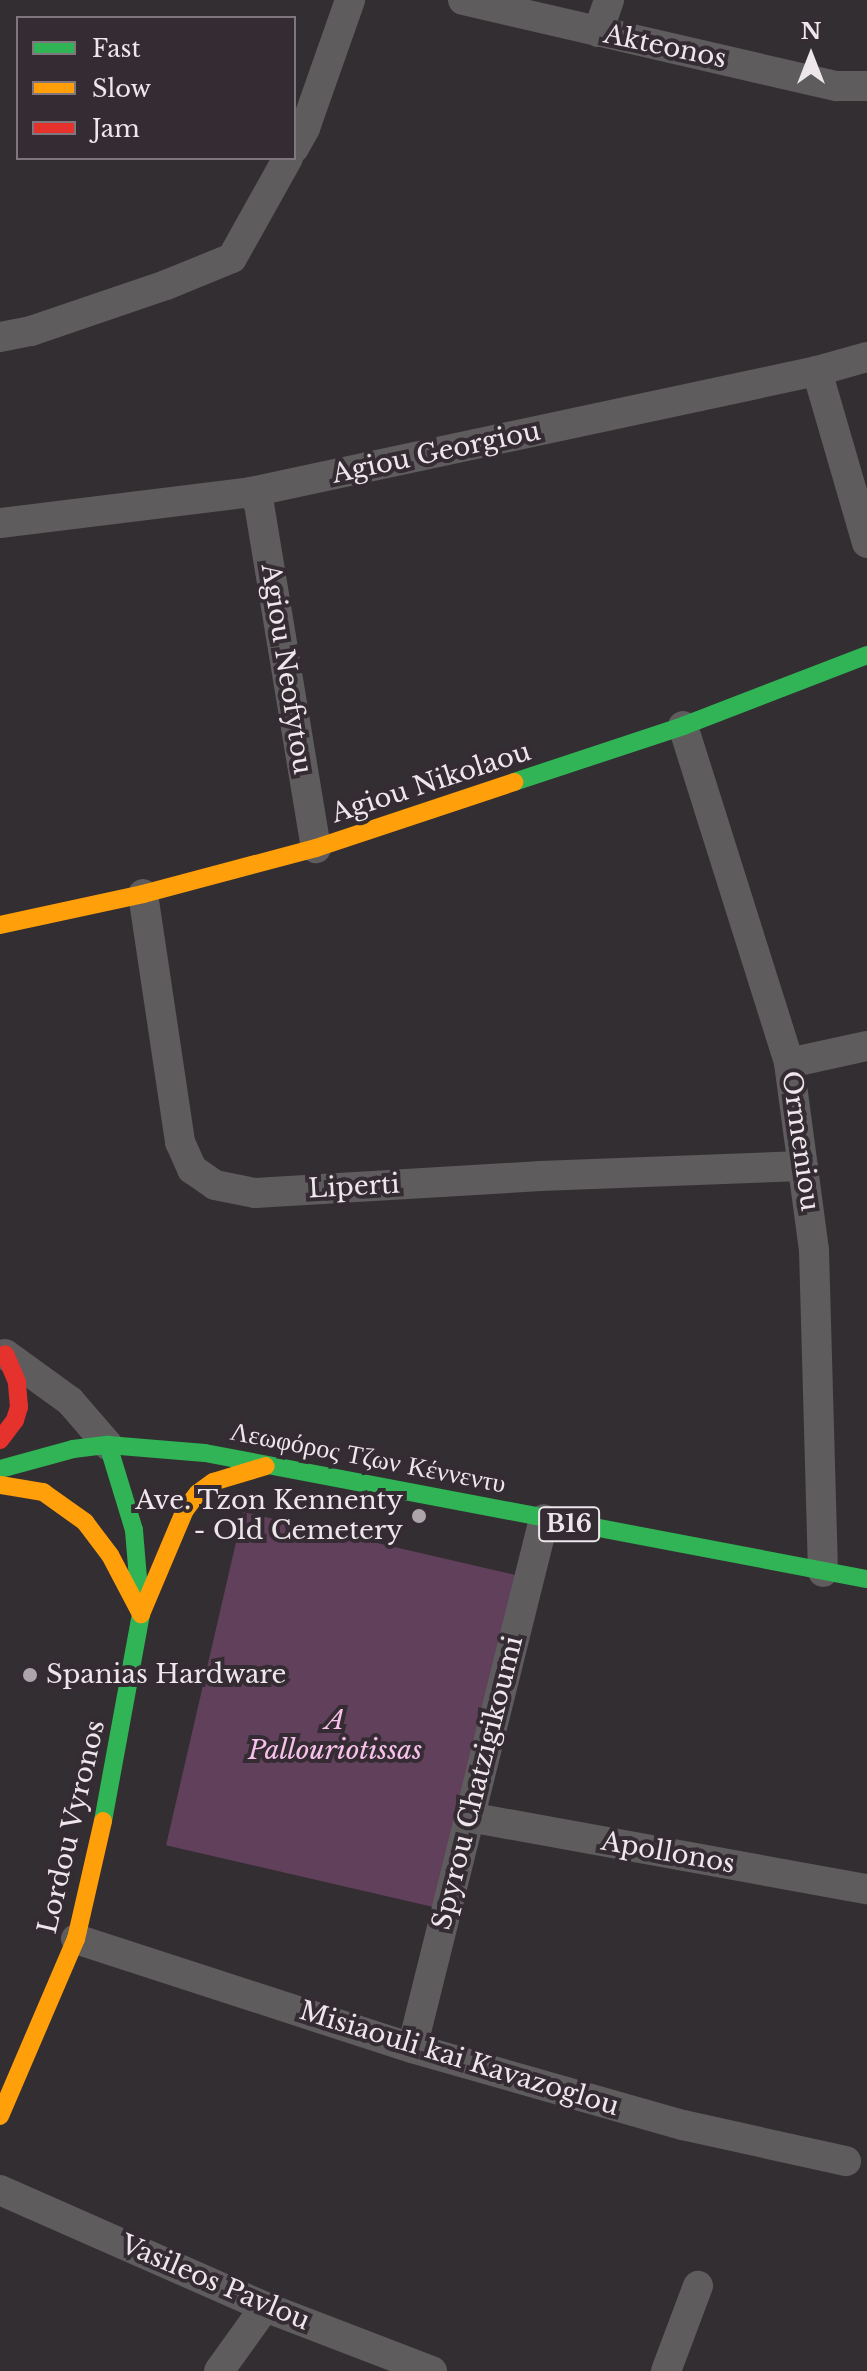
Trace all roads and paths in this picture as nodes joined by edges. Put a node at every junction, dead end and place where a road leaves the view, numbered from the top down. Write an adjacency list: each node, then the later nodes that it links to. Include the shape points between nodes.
1 (350, 0): 6 (street)
2 (463, 0): 4 (street, Akteonos)
3 (609, 0): 4 (street)
4 (598, 32): 5 (street, Akteonos, via 836,86)
5 (867, 86)
6 (296, 144)
7 (287, 160): 8 (street, via 232,258 31,331)
8 (0, 337)
9 (867, 357): 10 (street, Agiou Georgiou)
10 (817, 371): 11 (street, Agiou Georgiou); 13 (street)
11 (251, 492): 12 (street, Agiou Georgiou); 16 (street, Agiou Neofytou, via 259,504)
12 (0, 523)
13 (867, 543)
14 (867, 655): 15 (street, Agiou Nikolaou)
15 (683, 726): 16 (street, Agiou Nikolaou); 20 (street, Ormeniou)
16 (316, 848): 17 (street, Agiou Nikolaou)
17 (143, 894): 18 (street, Agiou Nikolaou); 21 (street, Liperti, via 180,1142 192,1169 229,1191)
18 (0, 925)
19 (867, 1046): 20 (street)
20 (789, 1063): 21 (street, Ormeniou)
21 (803, 1166): 29 (street, Ormeniou, via 814,1250)
22 (2, 1352): 23 (street, via 17,1382 19,1407); 24 (street, via 70,1401)
23 (0, 1440)
24 (108, 1445): 25 (street, Λεωφόρος Τζων Κέννεντυ / B16); 26 (street, Λεωφόρος Τζων Κέννεντυ / B16); 31 (street, Lordou Vyronos, via 134,1530)
25 (272, 1465): 28 (street, Λεωφόρος Τζων Κέννεντυ / B16); 31 (street, via 213,1482 198,1493 185,1510)
26 (0, 1469)
27 (0, 1485): 31 (street, via 43,1492 85,1522 110,1555)
28 (544, 1519): 29 (street, Λεωφόρος Τζων Κέννεντυ / B16); 32 (street, Spyrou Chatzigikoumi)
29 (823, 1572): 30 (street, Λεωφόρος Τζων Κέννεντυ / B16)
30 (867, 1579)
31 (141, 1614): 34 (street, Lordou Vyronos, via 109,1796)
32 (469, 1817): 33 (street, Apollonos); 35 (street, Spyrou Chatzigikoumi)
33 (867, 1889)
34 (76, 1939): 35 (street, Misiaouli kai Kavazoglou); 36 (street, Lordou Vyronos)
35 (412, 2048): 37 (street, Misiaouli kai Kavazoglou, via 683,2125)
36 (0, 2116)
37 (846, 2161)
38 (0, 2190): 40 (street, Vasileos Pavlou)
39 (698, 2286): 43 (street)
40 (265, 2307): 41 (street); 42 (street, Vasileos Pavlou)
41 (219, 2371)
42 (432, 2371)
43 (666, 2371)

